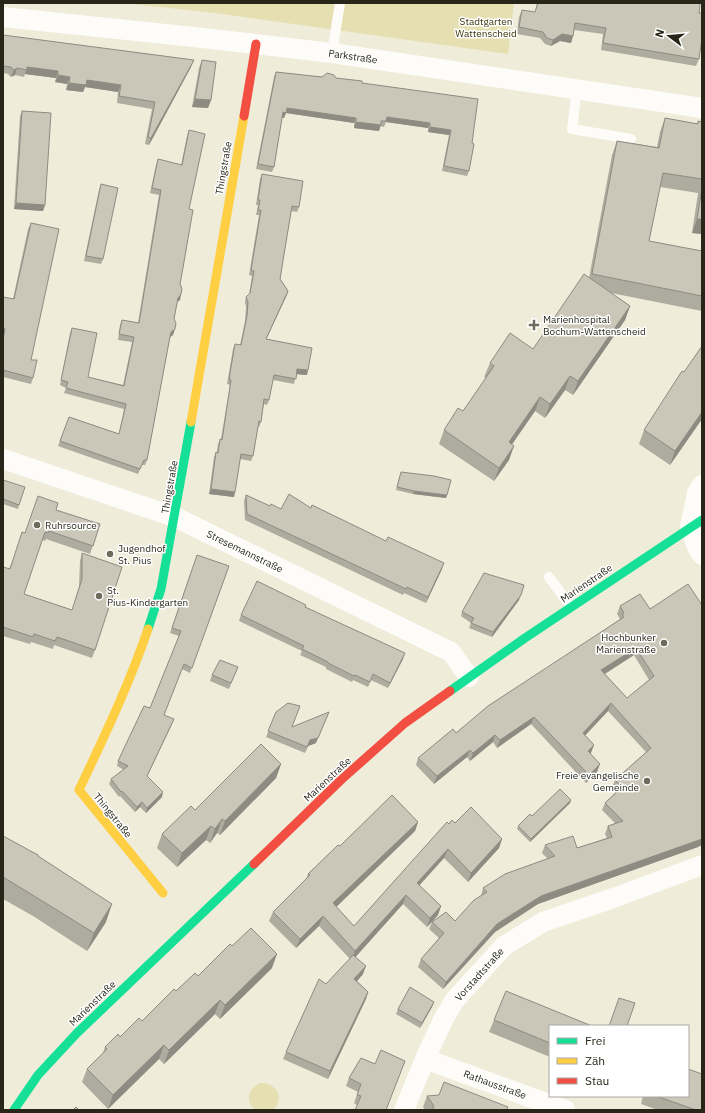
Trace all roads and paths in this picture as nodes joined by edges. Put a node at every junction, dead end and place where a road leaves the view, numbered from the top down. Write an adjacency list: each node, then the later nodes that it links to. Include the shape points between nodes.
1 (340, 3): 4 (lane)
2 (3, 17): 3 (street, Parkstraße)
3 (256, 44): 4 (street, Parkstraße); 10 (street, Thingstraße)
4 (332, 53): 5 (street, Parkstraße)
5 (577, 89): 6 (street, Parkstraße); 7 (lane, via 572,129)
6 (702, 108)
7 (631, 139)
8 (3, 459): 10 (street, Stresemannstraße)
9 (702, 485): 11 (street, via 696,492)
10 (175, 517): 15 (street, Stresemannstraße, via 452,652); 17 (street, Thingstraße, via 161,589 137,662 79,790)
11 (696, 523): 12 (street, via 697,547); 14 (street, Marienstraße)
12 (702, 555)
13 (549, 577): 14 (lane)
14 (571, 607): 15 (street, Marienstraße)
15 (469, 677): 19 (street, Marienstraße, via 406,724 342,779 78,1033 38,1075)
16 (702, 865): 18 (street, Vorstadtstraße, via 543,922 504,946 454,1001)
17 (163, 893)
18 (425, 1059): 20 (street, Vorstadtstraße); 21 (street, Rathausstraße)
19 (14, 1110)
20 (404, 1110)
21 (565, 1110)

